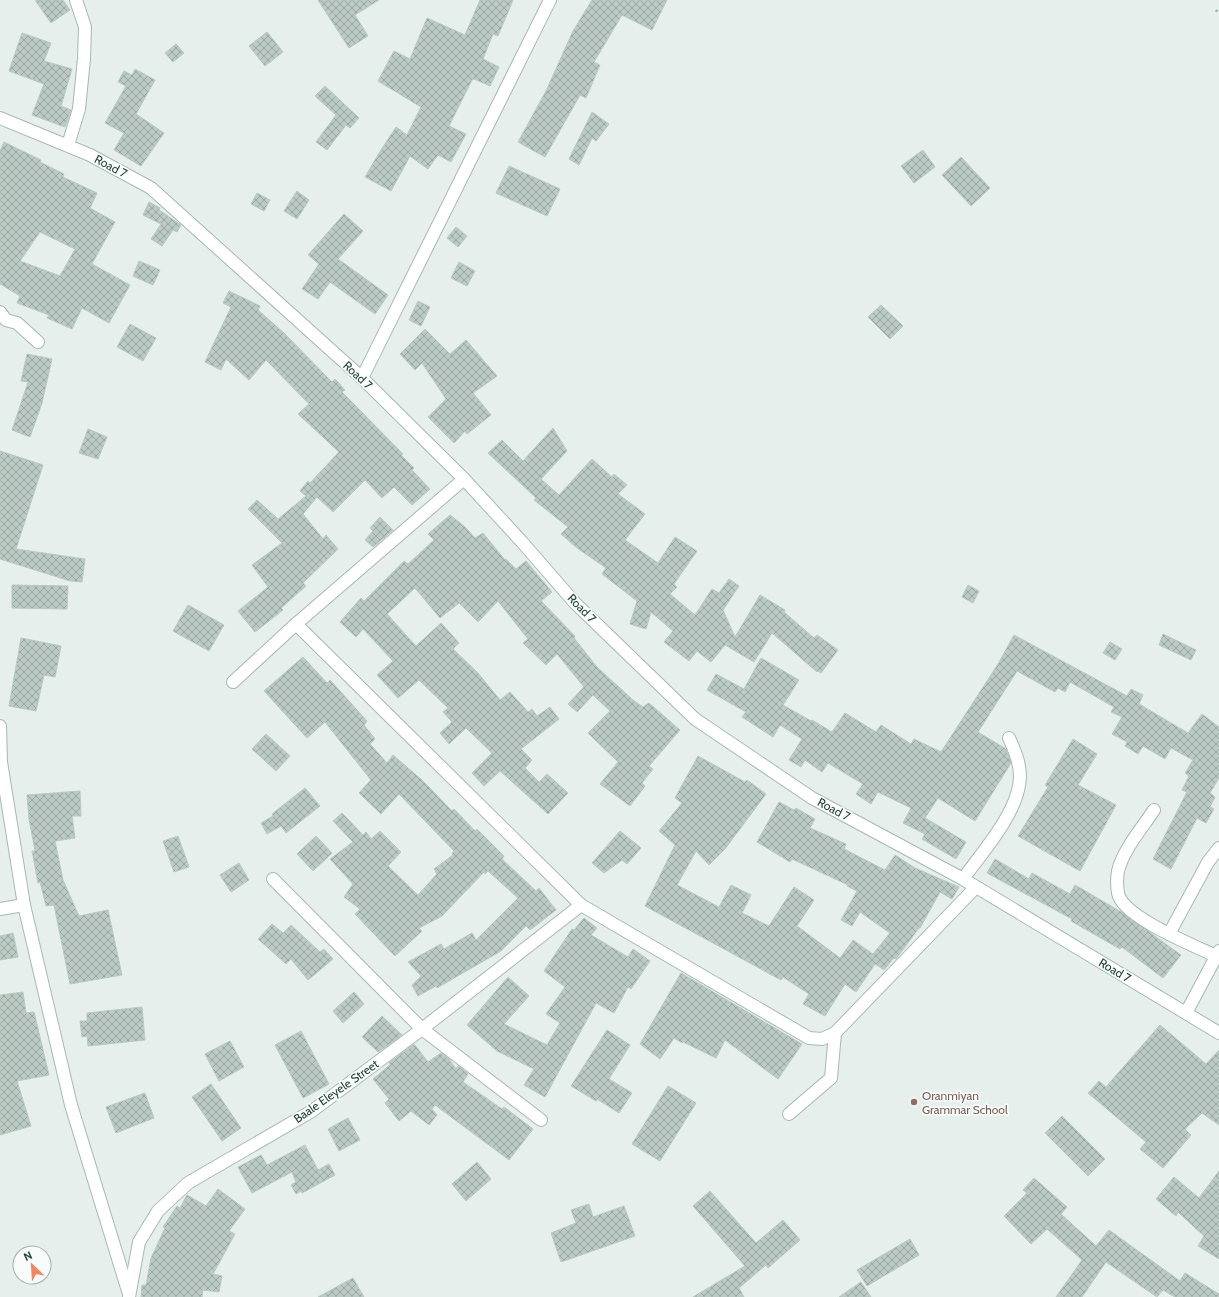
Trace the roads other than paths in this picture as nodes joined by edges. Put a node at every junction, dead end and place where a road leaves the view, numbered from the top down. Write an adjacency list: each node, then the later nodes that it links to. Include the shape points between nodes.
1 (76, 0): 4 (street, via 85,27 84,59 79,109)
2 (550, 0): 7 (street)
3 (0, 118): 4 (street, Road 7)
4 (68, 145): 7 (street, Road 7, via 151,188)
5 (0, 312): 6 (street, via 6,320 17,323)
6 (38, 342)
7 (362, 378): 8 (street, Road 7)
8 (464, 479): 9 (street); 16 (street, Road 7, via 575,603 695,719 812,798)
9 (296, 624): 10 (street); 19 (street)
10 (233, 682)
11 (0, 726): 18 (street, via 1,762)
12 (1009, 738): 16 (street, via 1019,763 1020,778 1016,793 1008,814)
13 (1154, 810): 21 (street, via 1131,842 1118,871 1118,893 1124,904 1143,920)
14 (1219, 848): 21 (street, via 1208,862)
15 (273, 879): 24 (street)
16 (963, 879): 17 (street, Road 7)
17 (976, 887): 23 (street, Road 7); 26 (street)
18 (24, 905): 20 (street); 29 (street, via 71,1105)
19 (581, 905): 24 (street, Baale Eleyele Street); 26 (street, via 809,1038 822,1039)
20 (0, 909)
21 (1169, 934): 22 (street)
22 (1218, 954): 23 (street)
23 (1186, 1013): 25 (street, Road 7)
24 (422, 1029): 28 (street); 29 (street, Baale Eleyele Street, via 312,1111 188,1183 158,1211 139,1242)
25 (1219, 1032)
26 (835, 1033): 27 (street, via 831,1078)
27 (790, 1114)
28 (541, 1120)
29 (129, 1295)

